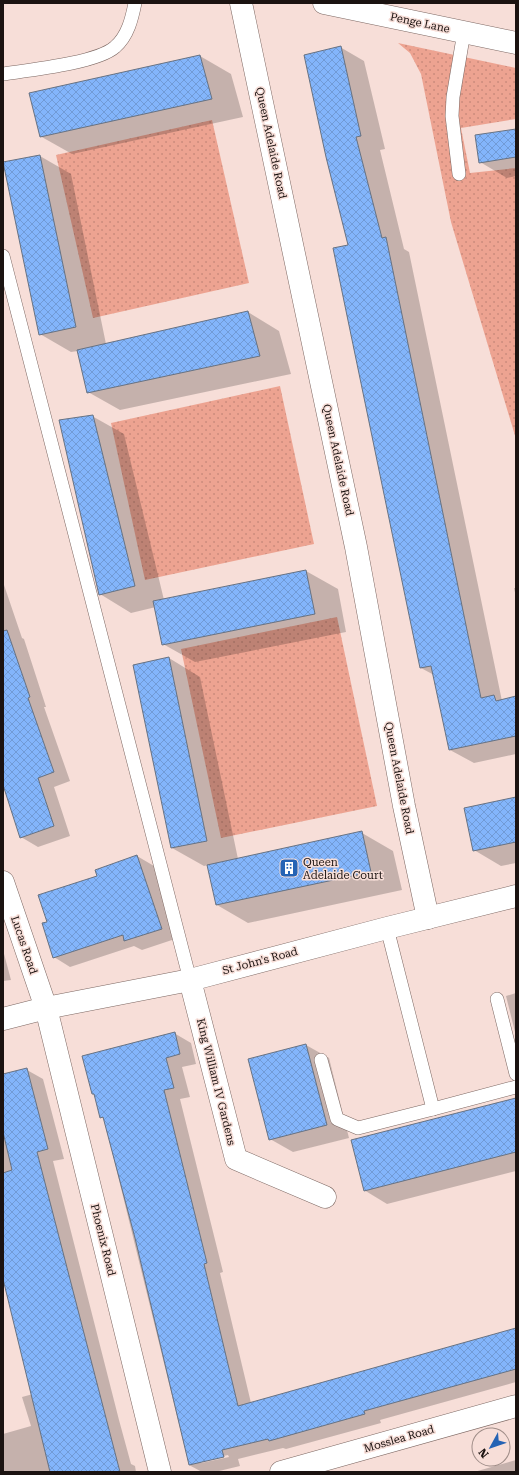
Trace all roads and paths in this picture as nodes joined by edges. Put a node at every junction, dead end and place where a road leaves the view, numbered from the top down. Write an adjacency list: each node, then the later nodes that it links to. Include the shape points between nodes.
1 (134, 3): 6 (lane, via 130,25 116,47 97,58)
2 (241, 3): 11 (street, Queen Adelaide Road, via 356,547 404,806)
3 (324, 3): 4 (street, Penge Lane)
4 (464, 32): 5 (street, Penge Lane); 7 (lane, via 452,116)
5 (516, 43)
6 (3, 74)
7 (459, 174)
8 (3, 256): 13 (lane)
9 (3, 882): 15 (street, Lucas Road)
10 (516, 896): 11 (street, St John's Road)
11 (428, 918): 12 (street, St John's Road)
12 (386, 928): 13 (street, St John's Road); 20 (lane)
13 (190, 980): 15 (street, St John's Road); 21 (street, King William IV Gardens, via 236,1159)
14 (497, 999): 18 (lane)
15 (46, 1008): 16 (street, St John's Road); 23 (street, Phoenix Road)
16 (3, 1019)
17 (321, 1060): 20 (lane, via 337,1118 358,1128)
18 (516, 1074)
19 (516, 1087): 20 (lane)
20 (432, 1108)
21 (325, 1196)
22 (516, 1406): 24 (street, Mosslea Road)
23 (160, 1472)
24 (281, 1472)

